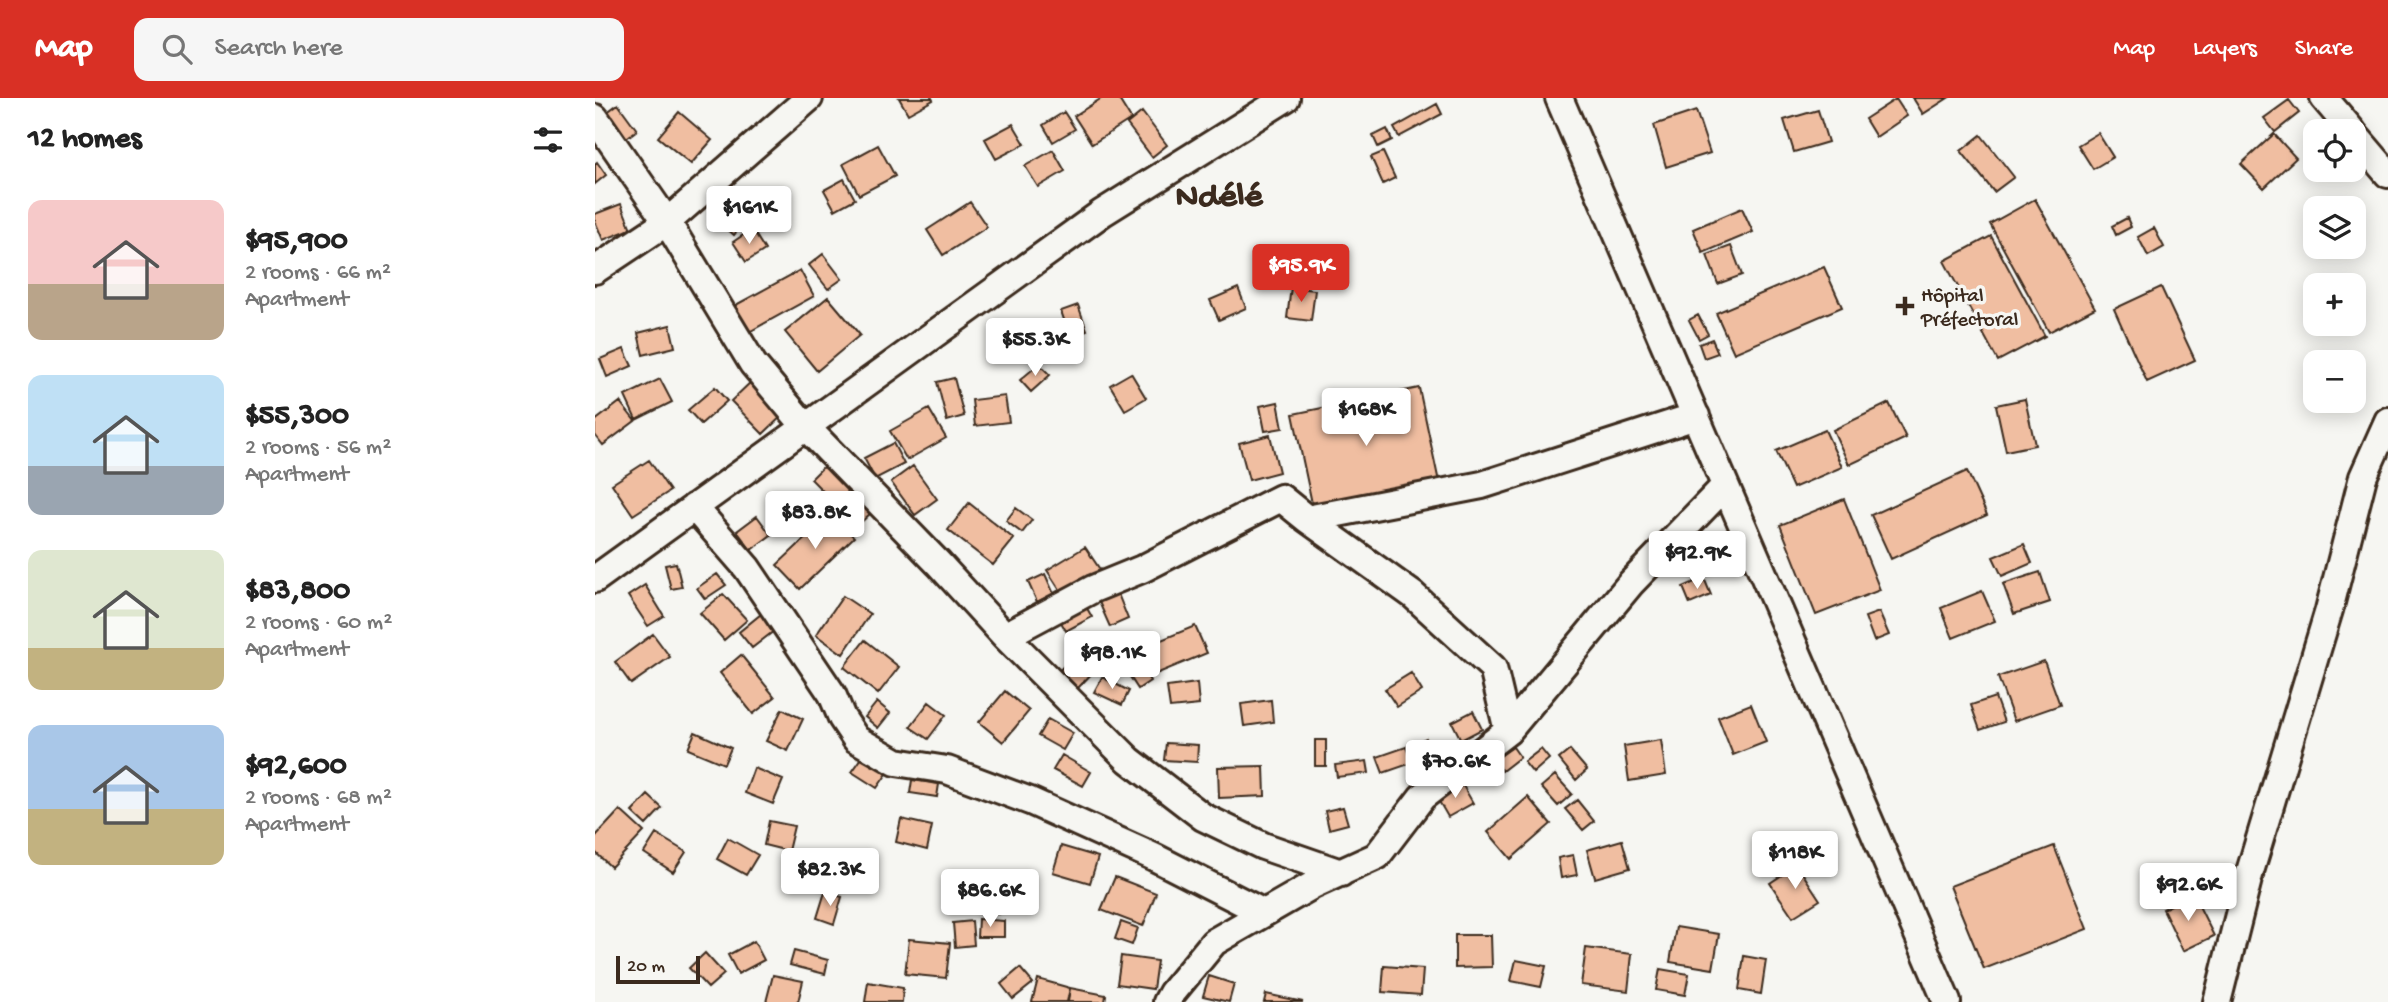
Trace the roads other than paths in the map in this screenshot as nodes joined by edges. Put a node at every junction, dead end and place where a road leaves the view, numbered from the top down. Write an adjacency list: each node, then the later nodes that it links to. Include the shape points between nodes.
1 (809, 98): 9 (street)
2 (1286, 98): 13 (street, via 1102,213)
3 (1559, 98): 11 (street)
4 (2324, 98): 6 (street)
5 (595, 118): 9 (street)
6 (2342, 119)
7 (2366, 148): 8 (street)
8 (2388, 174)
9 (667, 222): 10 (street); 13 (street, via 753,364)
10 (595, 270)
11 (1696, 416): 14 (street); 16 (street, via 1482,485)
12 (2388, 421): 24 (street, via 2363,477)
13 (805, 426): 15 (street); 18 (street)
14 (1725, 485): 19 (street, via 1631,583); 23 (street)
15 (694, 507): 17 (street); 21 (street, via 747,568 832,694 856,739 896,762 947,770 1030,801)
16 (1307, 519): 18 (street, via 1281,498); 19 (street, via 1413,595 1493,667)
17 (595, 579)
18 (1005, 636): 20 (street, via 1129,760 1203,817 1263,846)
19 (1508, 731): 20 (street, via 1422,797 1377,856)
20 (1341, 873): 21 (street)
21 (1264, 913): 22 (street, via 1214,942)
22 (1167, 1002)
23 (1947, 1002)
24 (2217, 1002)

